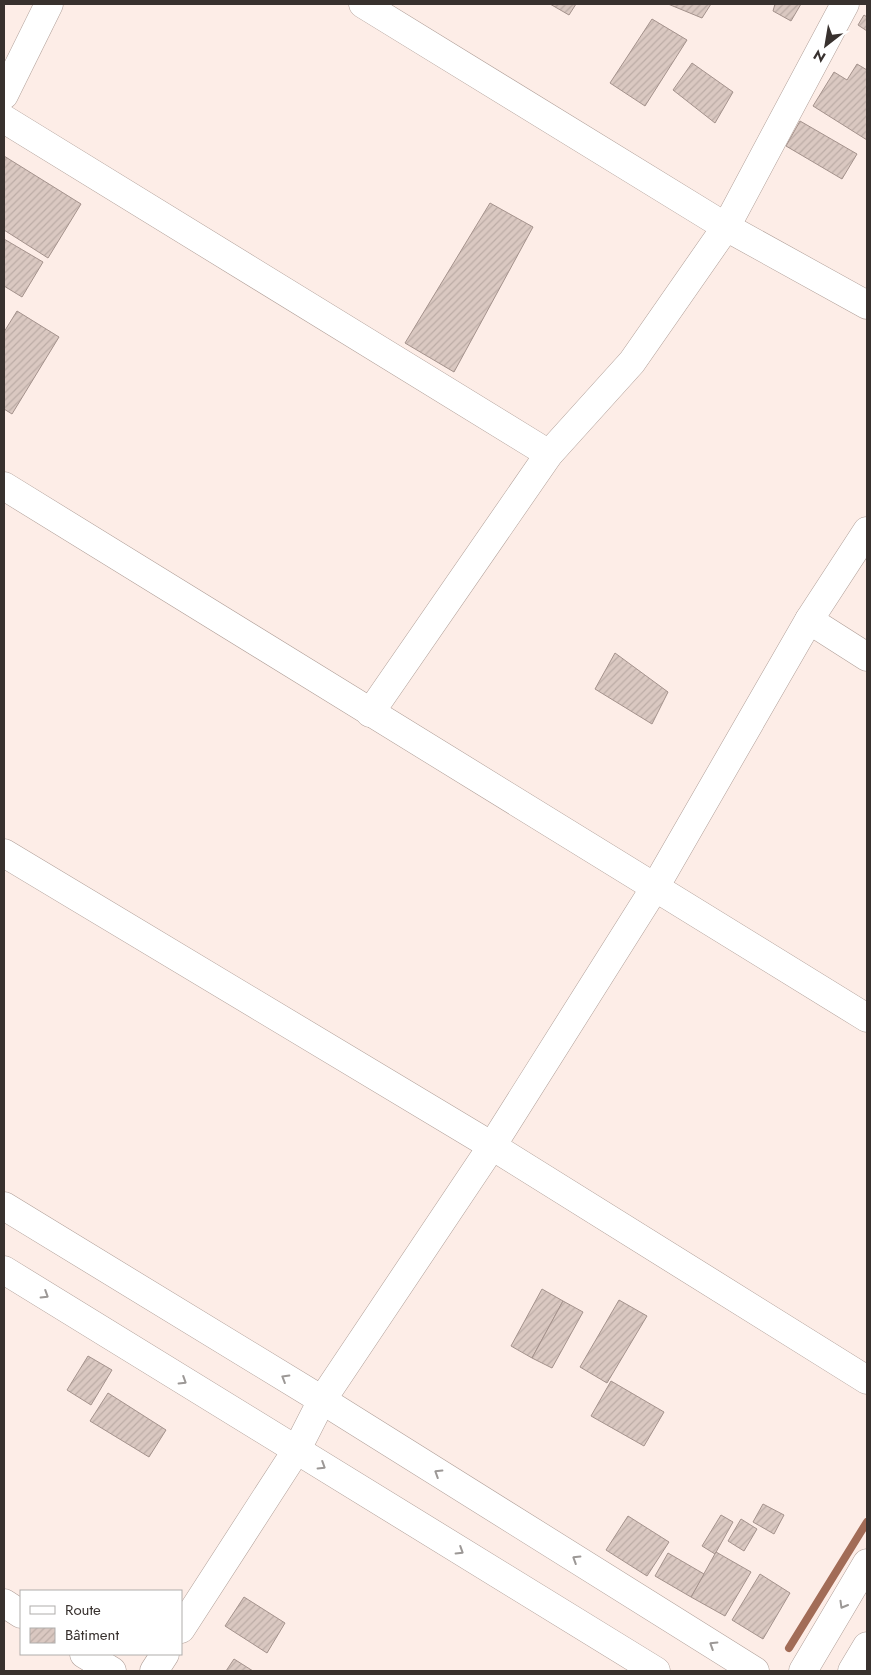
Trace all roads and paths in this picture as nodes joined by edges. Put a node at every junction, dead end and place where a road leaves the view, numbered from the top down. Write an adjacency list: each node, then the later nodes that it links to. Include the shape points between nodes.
1 (49, 4): 4 (street)
2 (363, 4): 6 (street)
3 (845, 4): 6 (street)
4 (4, 95)
5 (4, 119): 8 (street)
6 (726, 228): 7 (street); 8 (street, via 632,362)
7 (867, 305)
8 (549, 454): 13 (street)
9 (4, 486): 13 (street)
10 (867, 531): 11 (street)
11 (809, 620): 12 (street); 15 (street)
12 (867, 657)
13 (370, 713): 15 (street)
14 (4, 853): 17 (street)
15 (654, 889): 16 (street); 17 (street)
16 (867, 1018)
17 (492, 1146): 20 (street); 21 (street)
18 (4, 1206): 21 (street, one-way to 18)
19 (4, 1270): 22 (street, one-way to 22)
20 (867, 1380)
21 (322, 1400): 22 (street); 33 (street, one-way to 21)
22 (296, 1451): 26 (street); 32 (street, one-way to 32)
23 (867, 1563): 34 (street, one-way to 34)
24 (4, 1603): 25 (street)
25 (20, 1613)
26 (182, 1627)
27 (867, 1646): 35 (street)
28 (86, 1655): 30 (street)
29 (164, 1655): 31 (street)
30 (112, 1671)
31 (154, 1671)
32 (656, 1671)
33 (755, 1671)
34 (803, 1671)
35 (852, 1671)

